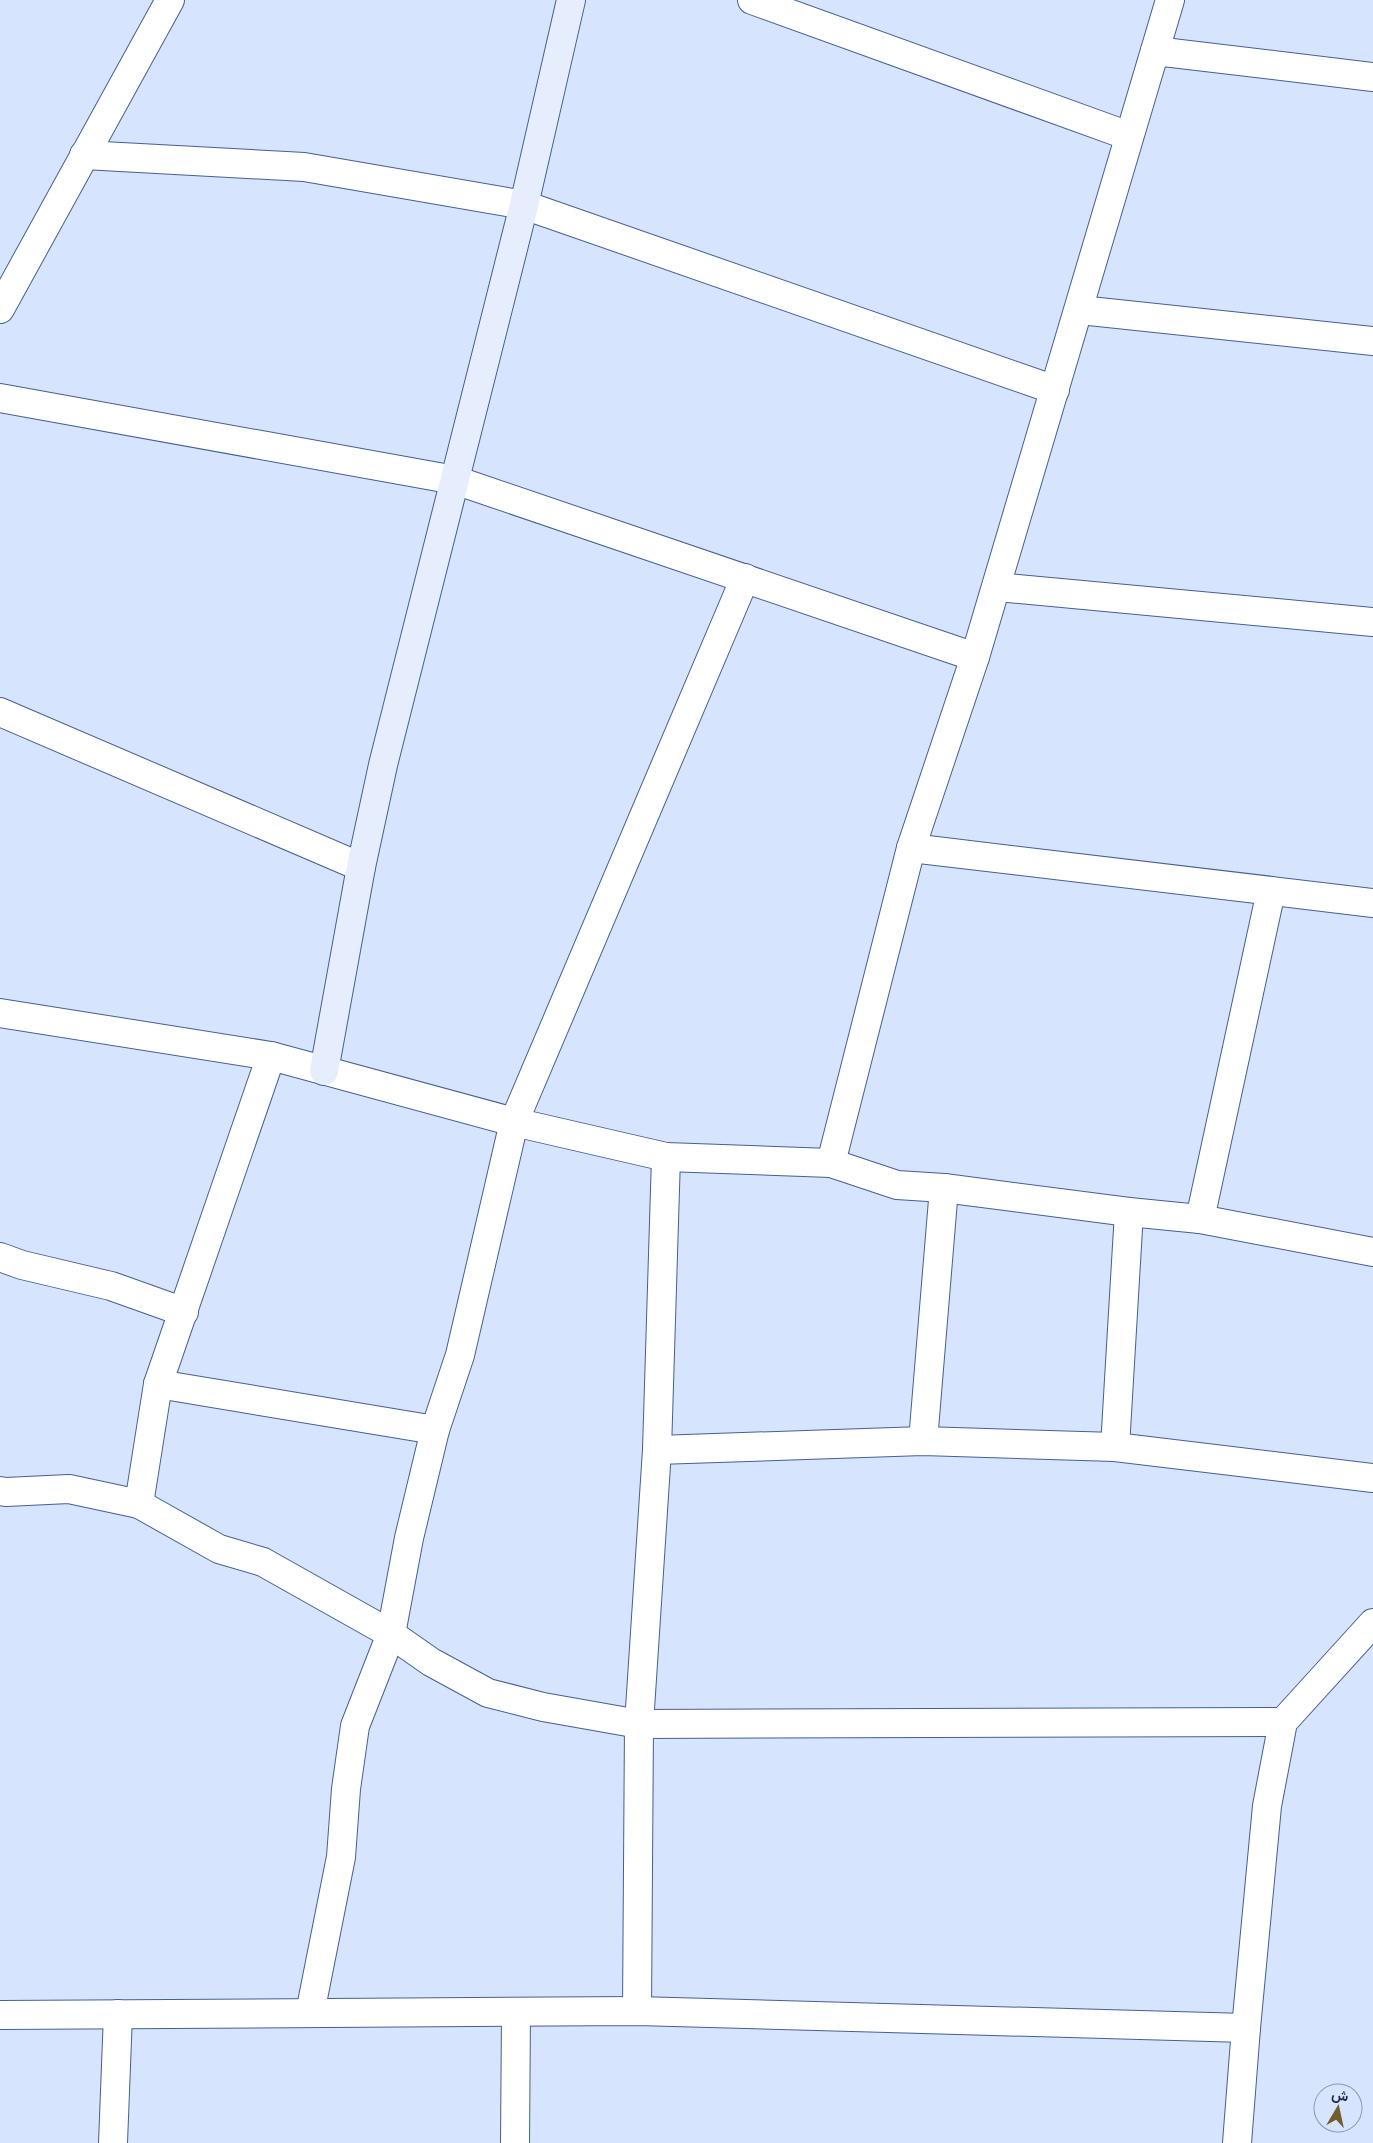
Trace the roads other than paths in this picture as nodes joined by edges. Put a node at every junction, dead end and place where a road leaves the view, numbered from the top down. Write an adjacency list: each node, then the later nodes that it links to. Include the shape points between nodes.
1 (170, 0): 8 (street)
2 (571, 0): 9 (street)
3 (752, 0): 7 (street)
4 (1170, 0): 5 (street)
5 (1155, 51): 6 (street); 7 (street)
6 (1373, 77)
7 (1129, 136): 11 (street)
8 (84, 155): 9 (street, via 304,167); 10 (street)
9 (524, 205): 13 (street); 15 (street)
10 (2, 303)
11 (1080, 310): 12 (street); 13 (street)
12 (1373, 341)
13 (1055, 390): 17 (street)
14 (0, 398): 15 (street)
15 (455, 480): 16 (street); 22 (street)
16 (745, 578): 19 (street); 28 (street)
17 (997, 587): 18 (street); 19 (street)
18 (1373, 622)
19 (976, 657): 21 (street)
20 (0, 712): 22 (street)
21 (911, 848): 23 (street); 30 (street)
22 (361, 867): 27 (street)
23 (1271, 891): 24 (street); 33 (street)
24 (1373, 903)
25 (0, 1013): 26 (street)
26 (271, 1056): 27 (street); 36 (street)
27 (324, 1071): 28 (street)
28 (514, 1122): 29 (street); 38 (street, via 460,1355)
29 (666, 1157): 30 (street); 41 (street)
30 (831, 1163): 31 (street, via 897,1185)
31 (944, 1188): 32 (street); 39 (street)
32 (1129, 1212): 33 (street); 40 (street)
33 (1200, 1219): 34 (street)
34 (1373, 1252)
35 (0, 1257): 36 (street, via 112,1286)
36 (184, 1312): 37 (street)
37 (158, 1384): 38 (street); 44 (street)
38 (435, 1430): 46 (street)
39 (923, 1441): 40 (street); 41 (street)
40 (1115, 1448): 42 (street)
41 (657, 1450): 48 (street)
42 (1373, 1478)
43 (0, 1491): 44 (street, via 69,1489)
44 (139, 1504): 46 (street, via 219,1549 263,1562)
45 (1373, 1623): 47 (street)
46 (390, 1634): 48 (street, via 431,1662 488,1693 543,1707); 51 (street, via 355,1726 341,1857)
47 (1283, 1722): 48 (street); 54 (street, via 1267,1806)
48 (639, 1724): 49 (street)
49 (637, 2011): 50 (street); 54 (street)
50 (516, 2012): 51 (street); 56 (street)
51 (310, 2013): 52 (street)
52 (118, 2014): 53 (street); 55 (street)
53 (0, 2015)
54 (1246, 2028): 57 (street)
55 (113, 2143)
56 (515, 2143)
57 (1237, 2143)

